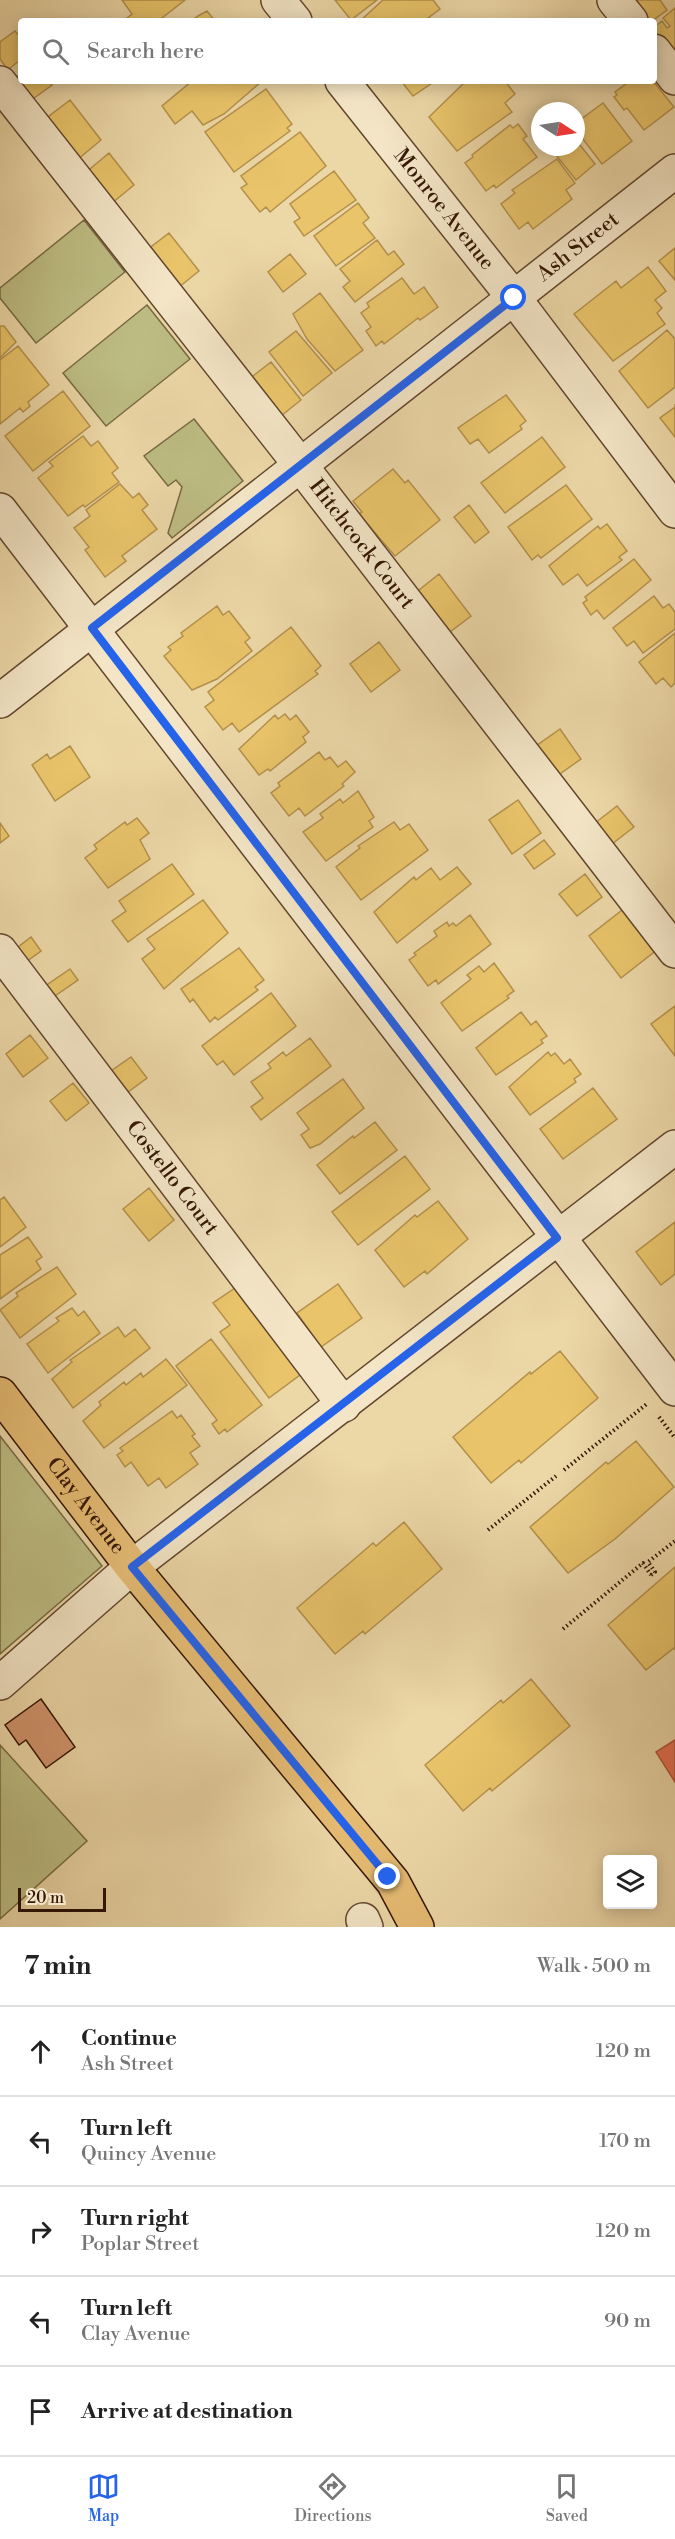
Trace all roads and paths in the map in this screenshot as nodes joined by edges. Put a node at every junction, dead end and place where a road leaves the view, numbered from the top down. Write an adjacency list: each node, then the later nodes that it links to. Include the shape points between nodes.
1 (278, 0): 3 (street)
2 (614, 0): 4 (street)
3 (293, 18)
4 (629, 18)
5 (657, 55): 6 (street)
6 (675, 78)
7 (0, 83): 11 (street, Hitchcock Court)
8 (344, 84): 10 (street, Monroe Avenue)
9 (675, 171): 10 (street, Ash Street)
10 (514, 298): 11 (street, Ash Street); 13 (street, Monroe Avenue)
11 (301, 466): 14 (street, Ash Street); 17 (street, Hitchcock Court)
12 (0, 510): 14 (street)
13 (675, 511)
14 (92, 628): 15 (street, Ash Street); 19 (street)
15 (0, 701)
16 (0, 951): 22 (street, Costello Court)
17 (675, 951)
18 (675, 1147): 19 (street)
19 (557, 1238): 20 (street); 22 (street)
20 (675, 1389)
21 (0, 1394): 28 (main road, Clay Avenue)
22 (344, 1406): 28 (street)
23 (675, 1438): 24 (path, via 648,1403)
24 (564, 1470)
25 (556, 1476): 26 (path)
26 (488, 1530)
27 (675, 1541): 29 (path, via 648,1562 655,1572 651,1575 643,1563)
28 (132, 1567): 30 (street); 31 (main road, Clay Avenue, via 393,1882)
29 (563, 1629)
30 (0, 1683)
31 (417, 1927)

